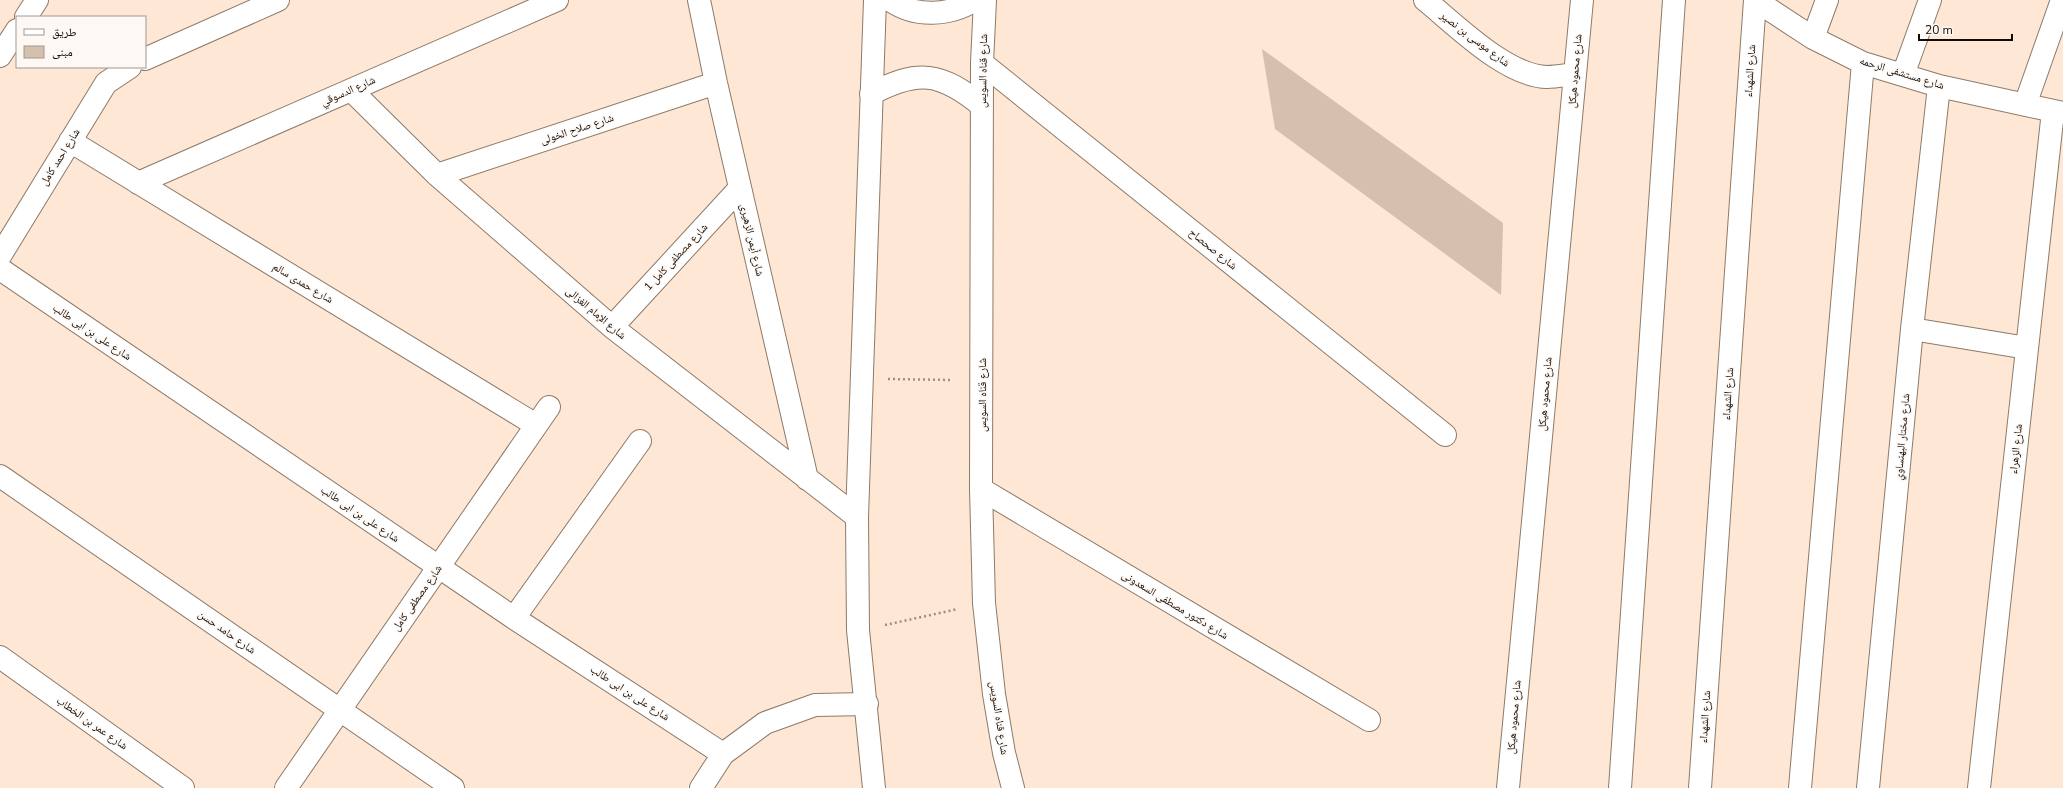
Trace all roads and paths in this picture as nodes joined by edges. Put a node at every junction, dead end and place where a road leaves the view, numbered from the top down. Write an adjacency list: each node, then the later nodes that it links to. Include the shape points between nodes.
1 (37, 0): 16 (street)
2 (278, 0): 20 (street)
3 (557, 0): 28 (street, شارع الدسوقي)
4 (699, 0): 26 (street, شارع أيمن الزهيرى)
5 (875, 0): 29 (street)
6 (890, 0): 7 (street, via 918,12 942,13)
7 (975, 0)
8 (985, 0): 21 (street, شارع قناه السويس)
9 (1425, 0): 24 (street, شارع موسى بن نصير, via 1494,56 1518,70 1546,77)
10 (1582, 0): 24 (street, شارع محمود هيكل)
11 (1674, 0): 68 (street)
12 (1755, 0): 18 (street, شارع مستشفى الرحمه); 69 (street, شارع الشهداء)
13 (1826, 0): 18 (street)
14 (1930, 0): 25 (street)
15 (2062, 0): 30 (street)
16 (27, 16)
17 (16, 32): 19 (street)
18 (1813, 38): 22 (street, شارع مستشفى الرحمه)
19 (0, 56)
20 (146, 59)
21 (982, 63): 31 (street, شارع قناه السويس); 46 (street, شارع صحصاح)
22 (1863, 63): 25 (street, شارع مستشفى الرحمه); 70 (street)
23 (128, 68): 33 (street, شارع احمد كامل, via 106,83)
24 (1575, 74): 67 (street, شارع محمود هيكل)
25 (1903, 75): 27 (street, شارع مستشفى الرحمه)
26 (716, 83): 34 (street, شارع صلاح الخولى); 36 (street, شارع أيمن الزهيرى)
27 (1939, 86): 30 (street, شارع مستشفى الرحمه); 40 (street, شارع مختار البهنساوي)
28 (351, 90): 34 (street, شارع الإمام الغزالى); 35 (street, شارع الدسوقي)
29 (871, 94): 31 (street, via 894,82 917,77 941,80 962,90); 42 (street)
30 (2024, 105): 32 (street, شارع مستشفى الرحمه)
31 (982, 106): 43 (street, شارع قناه السويس)
32 (2058, 112): 41 (street, شارع الزهراء)
33 (70, 141): 35 (street, شارع حمدى سالم); 37 (street, شارع احمد كامل)
34 (437, 175): 39 (street, شارع الإمام الغزالى)
35 (138, 183): 45 (street, شارع حمدى سالم)
36 (740, 188): 39 (street, شارع مصطفى كامل 1); 49 (street, شارع أيمن الزهيرى)
37 (0, 256)
38 (0, 269): 52 (street, شارع على بن ابى طالب)
39 (612, 327): 49 (street, شارع الإمام الغزالى)
40 (1912, 329): 41 (street); 71 (street, شارع مختار البهنساوي)
41 (2027, 348): 72 (street, شارع الزهراء)
42 (861, 379): 43 (path); 51 (street)
43 (982, 380): 50 (street, شارع قناه السويس)
44 (549, 408): 45 (street, شارع مصطفى كامل)
45 (536, 426): 52 (street, شارع مصطفى كامل)
46 (1445, 435)
47 (640, 441): 54 (street)
48 (0, 476): 58 (street, شارع حامد حسن)
49 (807, 479): 51 (street, شارع الإمام الغزالى)
50 (981, 489): 53 (street, شارع قناه السويس); 59 (street, شارع دكتور مصطفى السعدونى)
51 (857, 517): 55 (street)
52 (439, 567): 54 (street, شارع على بن ابى طالب); 58 (street, شارع مصطفى كامل)
53 (984, 603): 55 (path); 66 (street, شارع قناه السويس, via 994,694)
54 (514, 618): 60 (street, شارع على بن ابى طالب)
55 (858, 630): 57 (street)
56 (0, 658): 61 (street, شارع عمر بن الخطاب)
57 (867, 704): 60 (street, via 815,705 765,723); 65 (street)
58 (340, 710): 62 (street, شارع مصطفى كامل); 63 (street, شارع حامد حسن)
59 (1369, 720)
60 (723, 754): 64 (street)
61 (183, 788)
62 (286, 788)
63 (453, 788)
64 (701, 788)
65 (874, 788)
66 (1013, 788)
67 (1508, 788)
68 (1620, 788)
69 (1700, 788)
70 (1800, 788)
71 (1868, 788)
72 (1979, 788)

